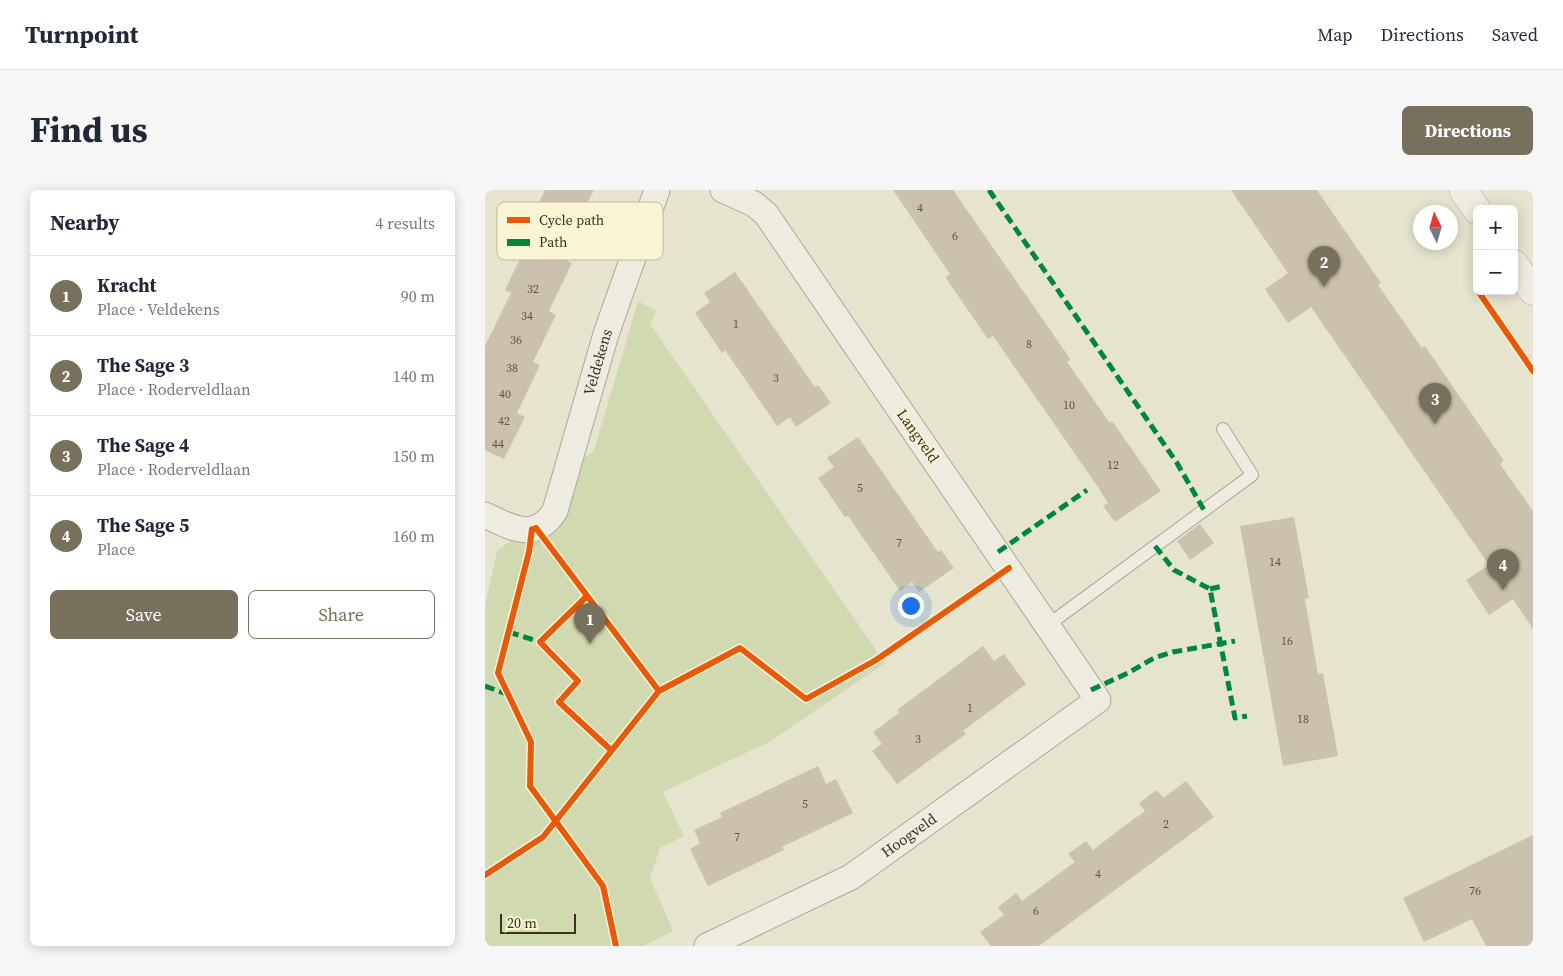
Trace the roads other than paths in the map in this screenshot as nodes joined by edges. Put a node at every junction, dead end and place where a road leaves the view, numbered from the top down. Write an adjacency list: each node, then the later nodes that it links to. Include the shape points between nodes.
1 (657, 190): 4 (street, Veldekens)
2 (1463, 190): 5 (street)
3 (729, 191): 11 (street, Langveld, via 766,214)
4 (653, 202)
5 (1474, 205)
6 (632, 260): 10 (street, Veldekens, via 606,334 555,511 549,520 536,528 522,530)
7 (1518, 270): 8 (street)
8 (1533, 291)
9 (1223, 429): 11 (lane, via 1252,475)
10 (485, 515)
11 (1048, 625): 12 (street, Langveld)
12 (1098, 700): 13 (street, Hoogveld, via 851,877)
13 (707, 946)

